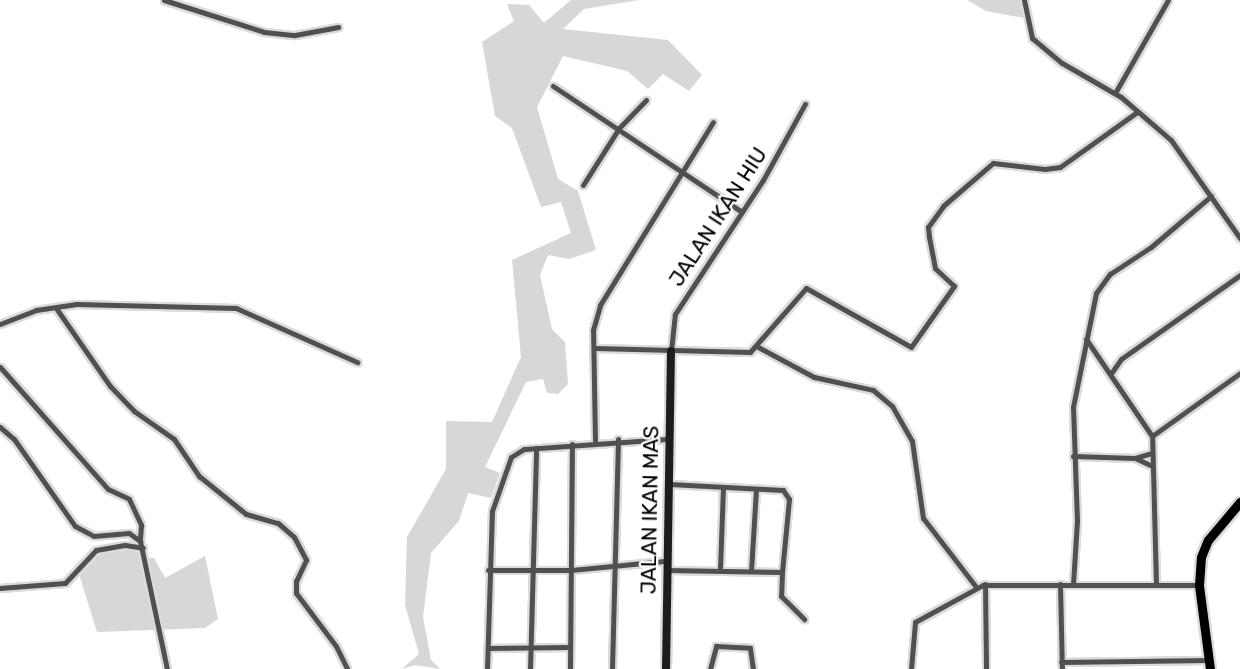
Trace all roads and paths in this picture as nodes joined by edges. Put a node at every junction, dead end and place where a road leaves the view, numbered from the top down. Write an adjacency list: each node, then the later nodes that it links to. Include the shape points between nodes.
1 (164, 0): 4 (street, via 264,32 295,35)
2 (1024, 0): 6 (street, via 1027,29 1041,47)
3 (1168, 0): 6 (street)
4 (338, 27)
5 (554, 86): 11 (street)
6 (1115, 93): 9 (street)
7 (646, 100): 11 (street)
8 (805, 104): 15 (street, JALAN IKAN HIU)
9 (1137, 112): 14 (street, via 1182,152); 21 (street, via 1060,167 1045,170 993,163 943,206 928,227 929,237 935,268 954,286 915,345 902,345 806,288)
10 (712, 122): 12 (street)
11 (619, 128): 12 (street); 13 (street)
12 (682, 169): 15 (street); 22 (street, via 600,305 593,330)
13 (583, 185)
14 (1211, 196): 16 (street); 20 (street, via 1104,281 1096,293)
15 (742, 212): 23 (street, JALAN IKAN HIU, via 671,321)
16 (1240, 238)
17 (1240, 275): 26 (street, via 1121,359)
18 (56, 308): 19 (street, via 23,314); 24 (street, via 140,303 236,308); 68 (street, via 110,386 134,411 174,439 199,476 246,514 278,523 294,537 306,560 296,581 296,592 336,646)
19 (0, 324)
20 (1086, 339): 26 (street); 36 (street, via 1073,406)
21 (758, 347): 23 (street, via 746,352); 60 (street, via 814,377 873,390 892,406 912,441 923,518)
22 (595, 348): 23 (street); 32 (street)
23 (671, 351): 31 (street, JALAN IKAN MAS)
24 (357, 362)
25 (0, 367): 43 (street, via 108,489 129,499 141,525)
26 (1112, 372): 29 (street)
27 (1240, 373): 29 (street)
28 (0, 427): 43 (street, via 14,439 75,526 94,536 129,533)
29 (1152, 436): 35 (street)
30 (618, 439): 31 (street); 32 (street); 46 (street)
31 (669, 439): 39 (street, JALAN IKAN MAS)
32 (595, 441): 33 (street)
33 (572, 444): 34 (street); 49 (street)
34 (536, 448): 48 (street, via 511,456 499,479); 51 (street)
35 (1151, 453): 37 (street); 38 (street)
36 (1073, 456): 37 (street); 56 (street)
37 (1135, 458): 38 (street)
38 (1152, 466): 57 (street)
39 (669, 483): 40 (street); 45 (street, JALAN IKAN MAS)
40 (723, 487): 41 (street); 47 (street)
41 (756, 489): 52 (street); 53 (street, via 788,494)
42 (1240, 502): 58 (highway, via 1204,548)
43 (140, 541): 44 (street)
44 (143, 549): 59 (street, via 125,546 96,550 65,583); 67 (street)
45 (665, 561): 46 (street); 50 (street, JALAN IKAN MAS)
46 (615, 564): 49 (street); 72 (street)
47 (720, 569): 50 (street); 52 (street)
48 (488, 570): 51 (street); 64 (street)
49 (571, 570): 51 (street); 63 (street)
50 (666, 570): 73 (street, JALAN IKAN MAS)
51 (530, 571): 62 (street)
52 (751, 571): 53 (street)
53 (782, 572): 61 (street, via 781,596)
54 (985, 584): 55 (street); 60 (street); 77 (street)
55 (1060, 584): 56 (street); 65 (street)
56 (1073, 584): 57 (street)
57 (1156, 584): 58 (street)
58 (1199, 585): 66 (highway)
59 (0, 588)
60 (977, 588): 76 (street, via 915,622)
61 (804, 619)
62 (530, 646): 63 (street); 64 (street); 70 (street)
63 (570, 647): 71 (street)
64 (488, 648): 69 (street)
65 (1062, 662): 66 (street); 78 (street)
66 (1210, 665)
67 (167, 669)
68 (347, 669)
69 (487, 669)
70 (530, 669)
71 (570, 669)
72 (612, 669)
73 (666, 669)
74 (710, 669): 75 (street, via 716,646 750,648)
75 (753, 669)
76 (911, 669)
77 (986, 669)
78 (1062, 669)

